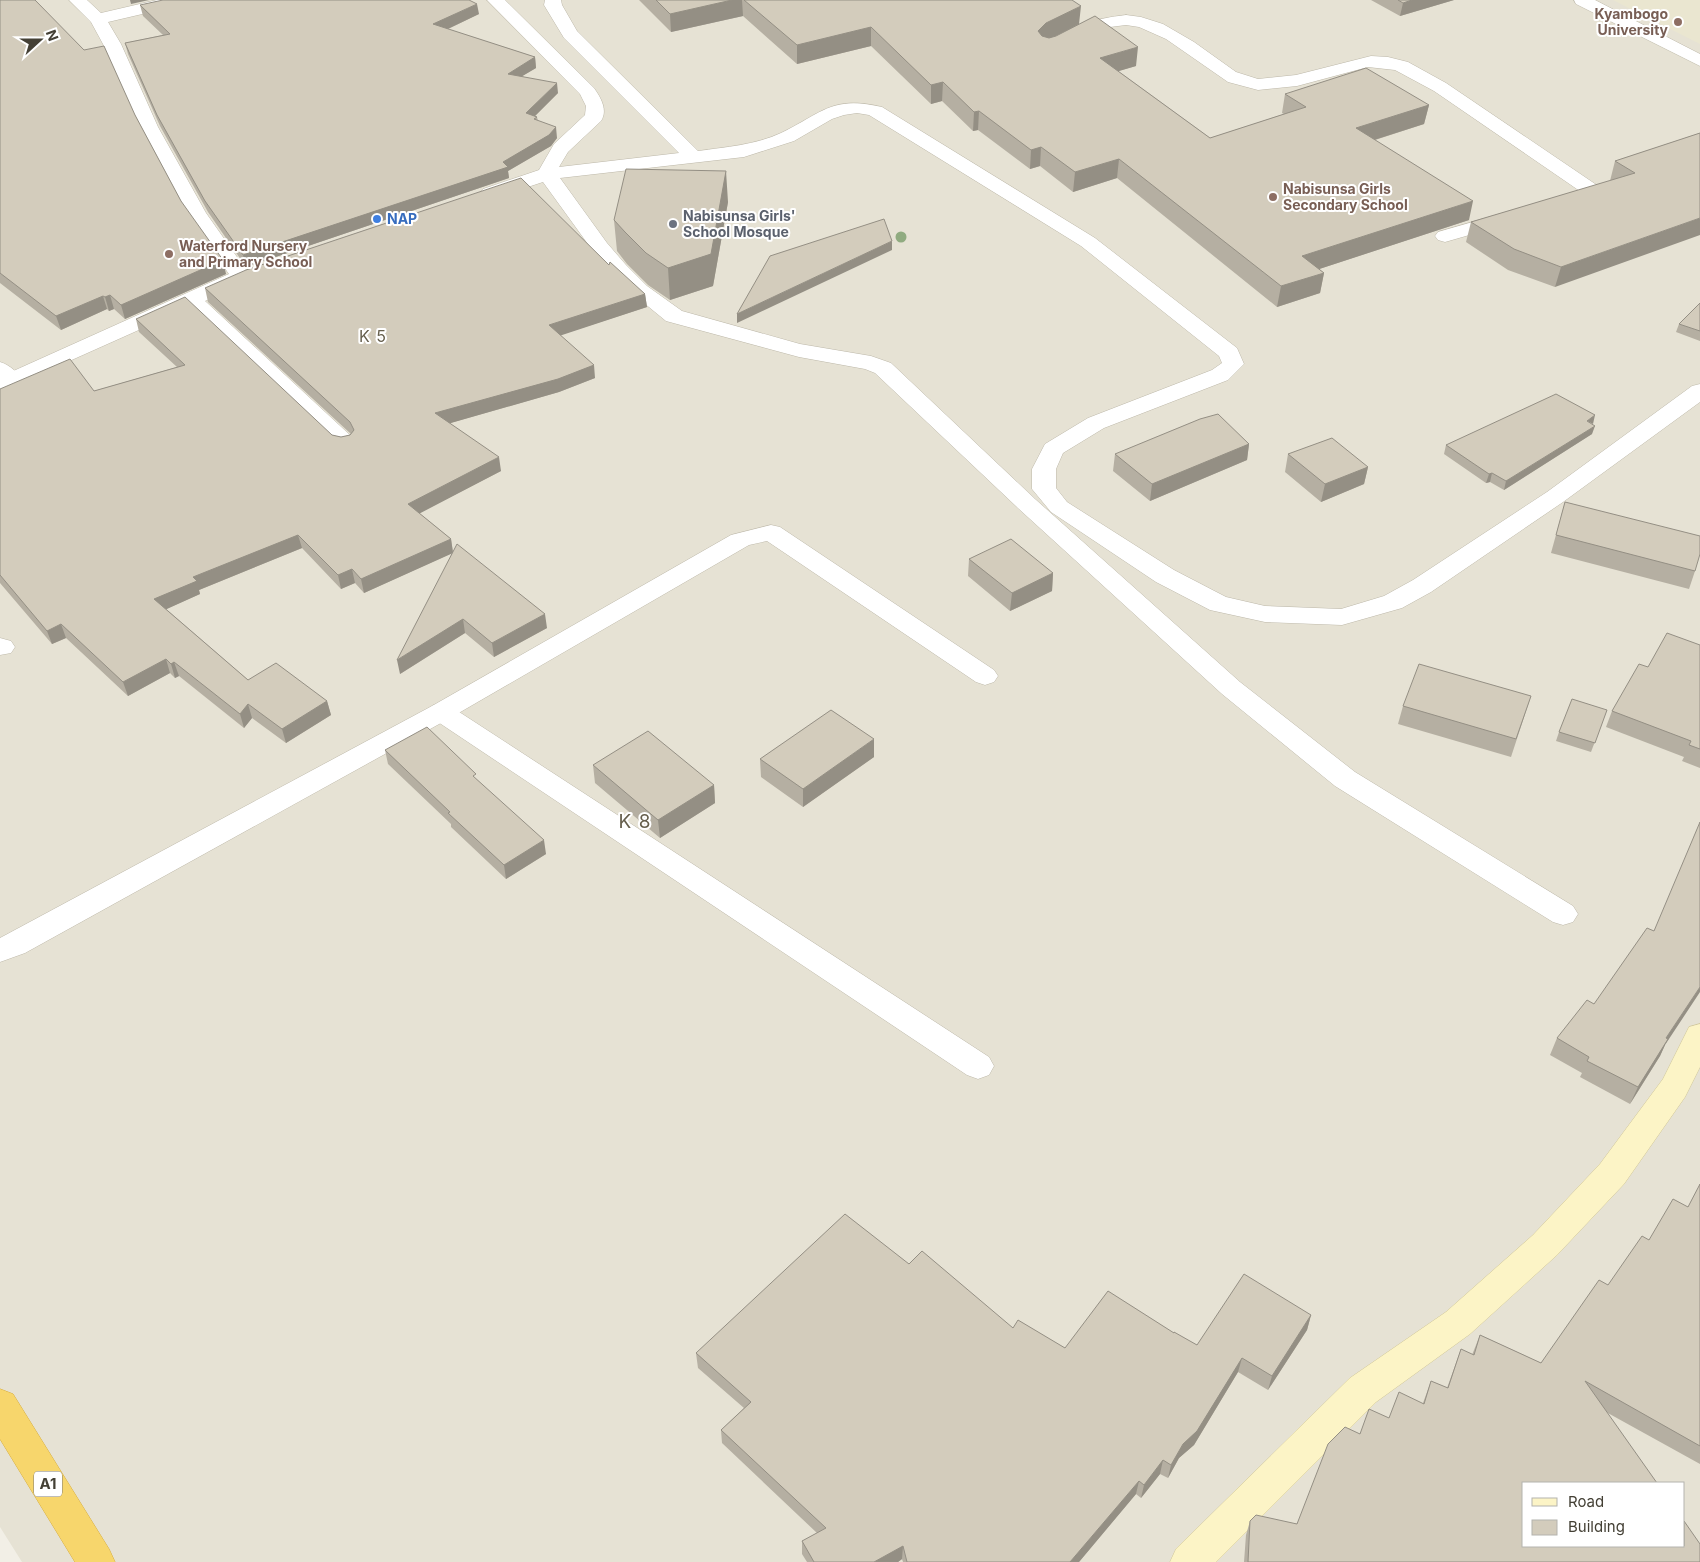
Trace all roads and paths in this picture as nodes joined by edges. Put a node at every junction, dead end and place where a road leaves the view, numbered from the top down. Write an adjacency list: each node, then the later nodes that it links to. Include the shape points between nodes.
1 (76, 0): 7 (street)
2 (179, 0): 7 (street)
3 (495, 0): 12 (street, via 588,92 595,106 594,117 561,148)
4 (553, 0): 11 (street, via 570,34)
5 (1582, 0): 10 (street)
6 (1124, 5): 8 (street)
7 (98, 19): 17 (street, via 149,127 196,214 249,274)
8 (1153, 25): 9 (street, via 1126,19 1110,21 1078,32); 14 (street, via 1171,33 1232,78 1248,83 1281,83 1374,60 1404,67 1513,135 1597,194)
9 (1055, 45)
10 (1700, 61)
11 (695, 158): 12 (street); 19 (street, via 768,145 825,115 857,107 867,108 899,124 1088,242 1229,353 1233,364 1220,375 1096,423 1053,449 1044,469 1044,489 1059,507 1165,576 1219,604 1265,614 1342,617 1392,602 1422,586 1555,497)
12 (547, 174): 13 (street); 23 (street, via 619,269 674,316 799,350 883,368 1027,504 1232,688 1337,773 1374,799)
13 (473, 199)
14 (1568, 202)
15 (1521, 215): 16 (street)
16 (1445, 236)
17 (190, 299): 18 (street); 20 (street)
18 (4, 378)
19 (1700, 391)
20 (344, 442)
21 (985, 676): 22 (street, via 771,532 740,540)
22 (441, 712): 24 (street); 26 (street)
23 (1564, 914)
24 (0, 951)
25 (1700, 1036): 29 (street, via 1674,1088 1612,1174 1545,1245 1458,1323 1363,1390)
26 (978, 1066)
27 (0, 1406): 28 (highway, A1)
28 (96, 1562)
29 (1189, 1562)

